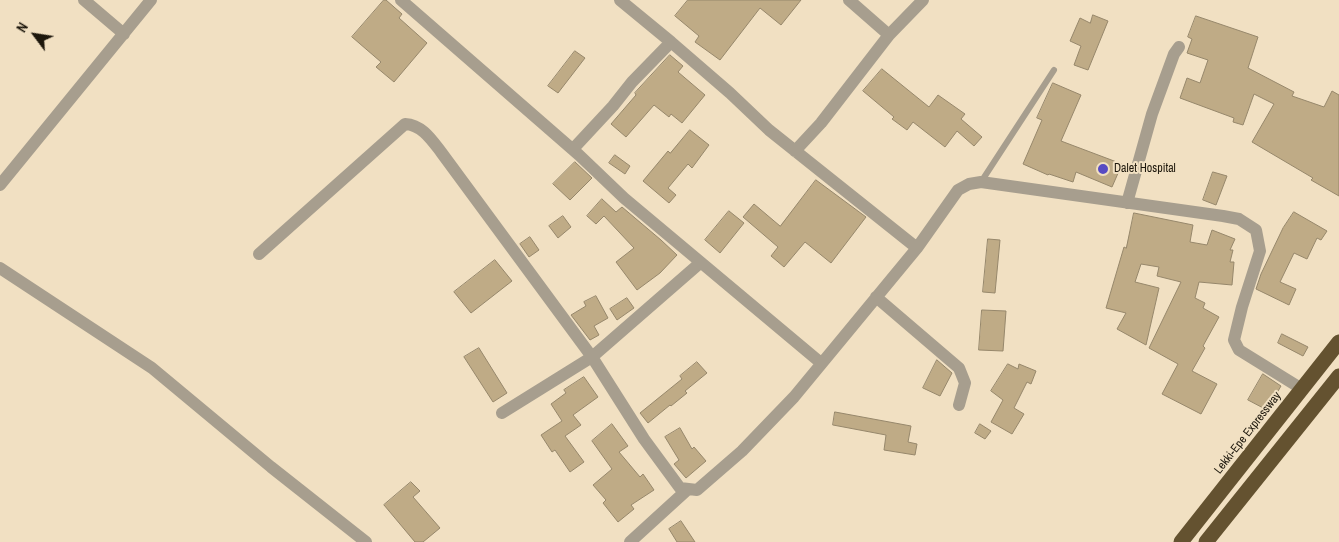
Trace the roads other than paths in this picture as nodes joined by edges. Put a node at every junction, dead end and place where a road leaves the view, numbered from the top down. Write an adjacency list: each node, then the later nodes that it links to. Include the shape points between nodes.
1 (84, 0): 7 (street)
2 (151, 0): 7 (street)
3 (401, 0): 12 (street)
4 (620, 0): 9 (street)
5 (849, 0): 8 (street)
6 (923, 0): 8 (street)
7 (124, 34): 15 (street)
8 (890, 35): 13 (street)
9 (672, 42): 12 (street); 13 (street)
10 (1179, 47): 16 (street, via 1152,114)
11 (1054, 70): 14 (lane)
12 (573, 149): 19 (street, via 624,198)
13 (795, 151): 17 (street)
14 (982, 182): 16 (street); 17 (street, via 958,190)
15 (0, 185)
16 (1127, 203): 26 (street, via 1239,219 1256,230 1260,251 1234,340 1239,350)
17 (917, 248): 21 (street)
18 (260, 254): 23 (street, via 405,124 416,125 441,152)
19 (700, 262): 23 (street); 24 (street)
20 (0, 268): 30 (street, via 152,368)
21 (876, 297): 24 (street); 27 (street, via 959,368 964,383)
22 (1339, 342): 26 (highway, Lekki-Epe Expressway)
23 (592, 356): 28 (street); 29 (street, via 644,439 680,488)
24 (821, 364): 29 (street, via 742,451 697,490)
25 (1339, 376): 33 (highway)
26 (1302, 389): 32 (highway, Lekki-Epe Expressway)
27 (959, 405)
28 (502, 414)
29 (688, 490): 31 (street)
30 (366, 542)
31 (630, 542)
32 (1181, 542)
33 (1206, 542)

